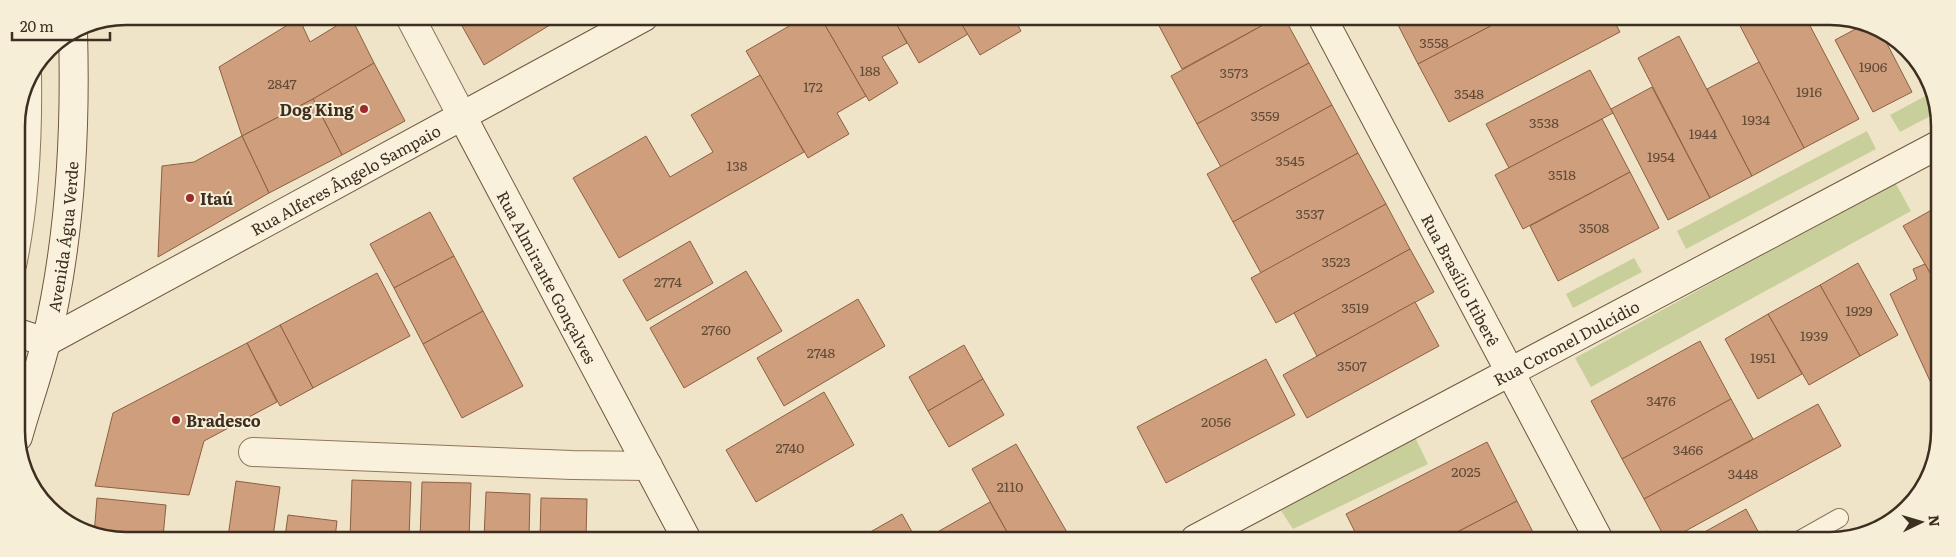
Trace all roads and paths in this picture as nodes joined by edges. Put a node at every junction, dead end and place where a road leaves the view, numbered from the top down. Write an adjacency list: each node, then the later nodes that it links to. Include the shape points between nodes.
1 (414, 25): 6 (street, Rua Almirante Gonçalves)
2 (629, 25): 6 (street, Rua Alferes Ângelo Sampaio)
3 (1327, 25): 11 (street, Rua Brasílio Itiberê)
4 (73, 40): 10 (street, Avenida Água Verde, via 74,89 66,217)
5 (32, 90): 8 (lane)
6 (462, 116): 10 (street, Rua Alferes Ângelo Sampaio); 14 (street, Rua Almirante Gonçalves)
7 (1931, 149): 11 (street, Rua Coronel Dulcídio)
8 (25, 221)
9 (25, 335): 10 (street)
10 (46, 342): 12 (street, Avenida Água Verde)
11 (1510, 372): 17 (street, Rua Coronel Dulcídio); 18 (street, Rua Brasílio Itiberê)
12 (25, 413)
13 (253, 452): 14 (street)
14 (648, 466): 16 (street, Rua Almirante Gonçalves)
15 (1839, 518): 19 (lane)
16 (683, 532)
17 (1208, 532)
18 (1595, 532)
19 (1814, 532)

